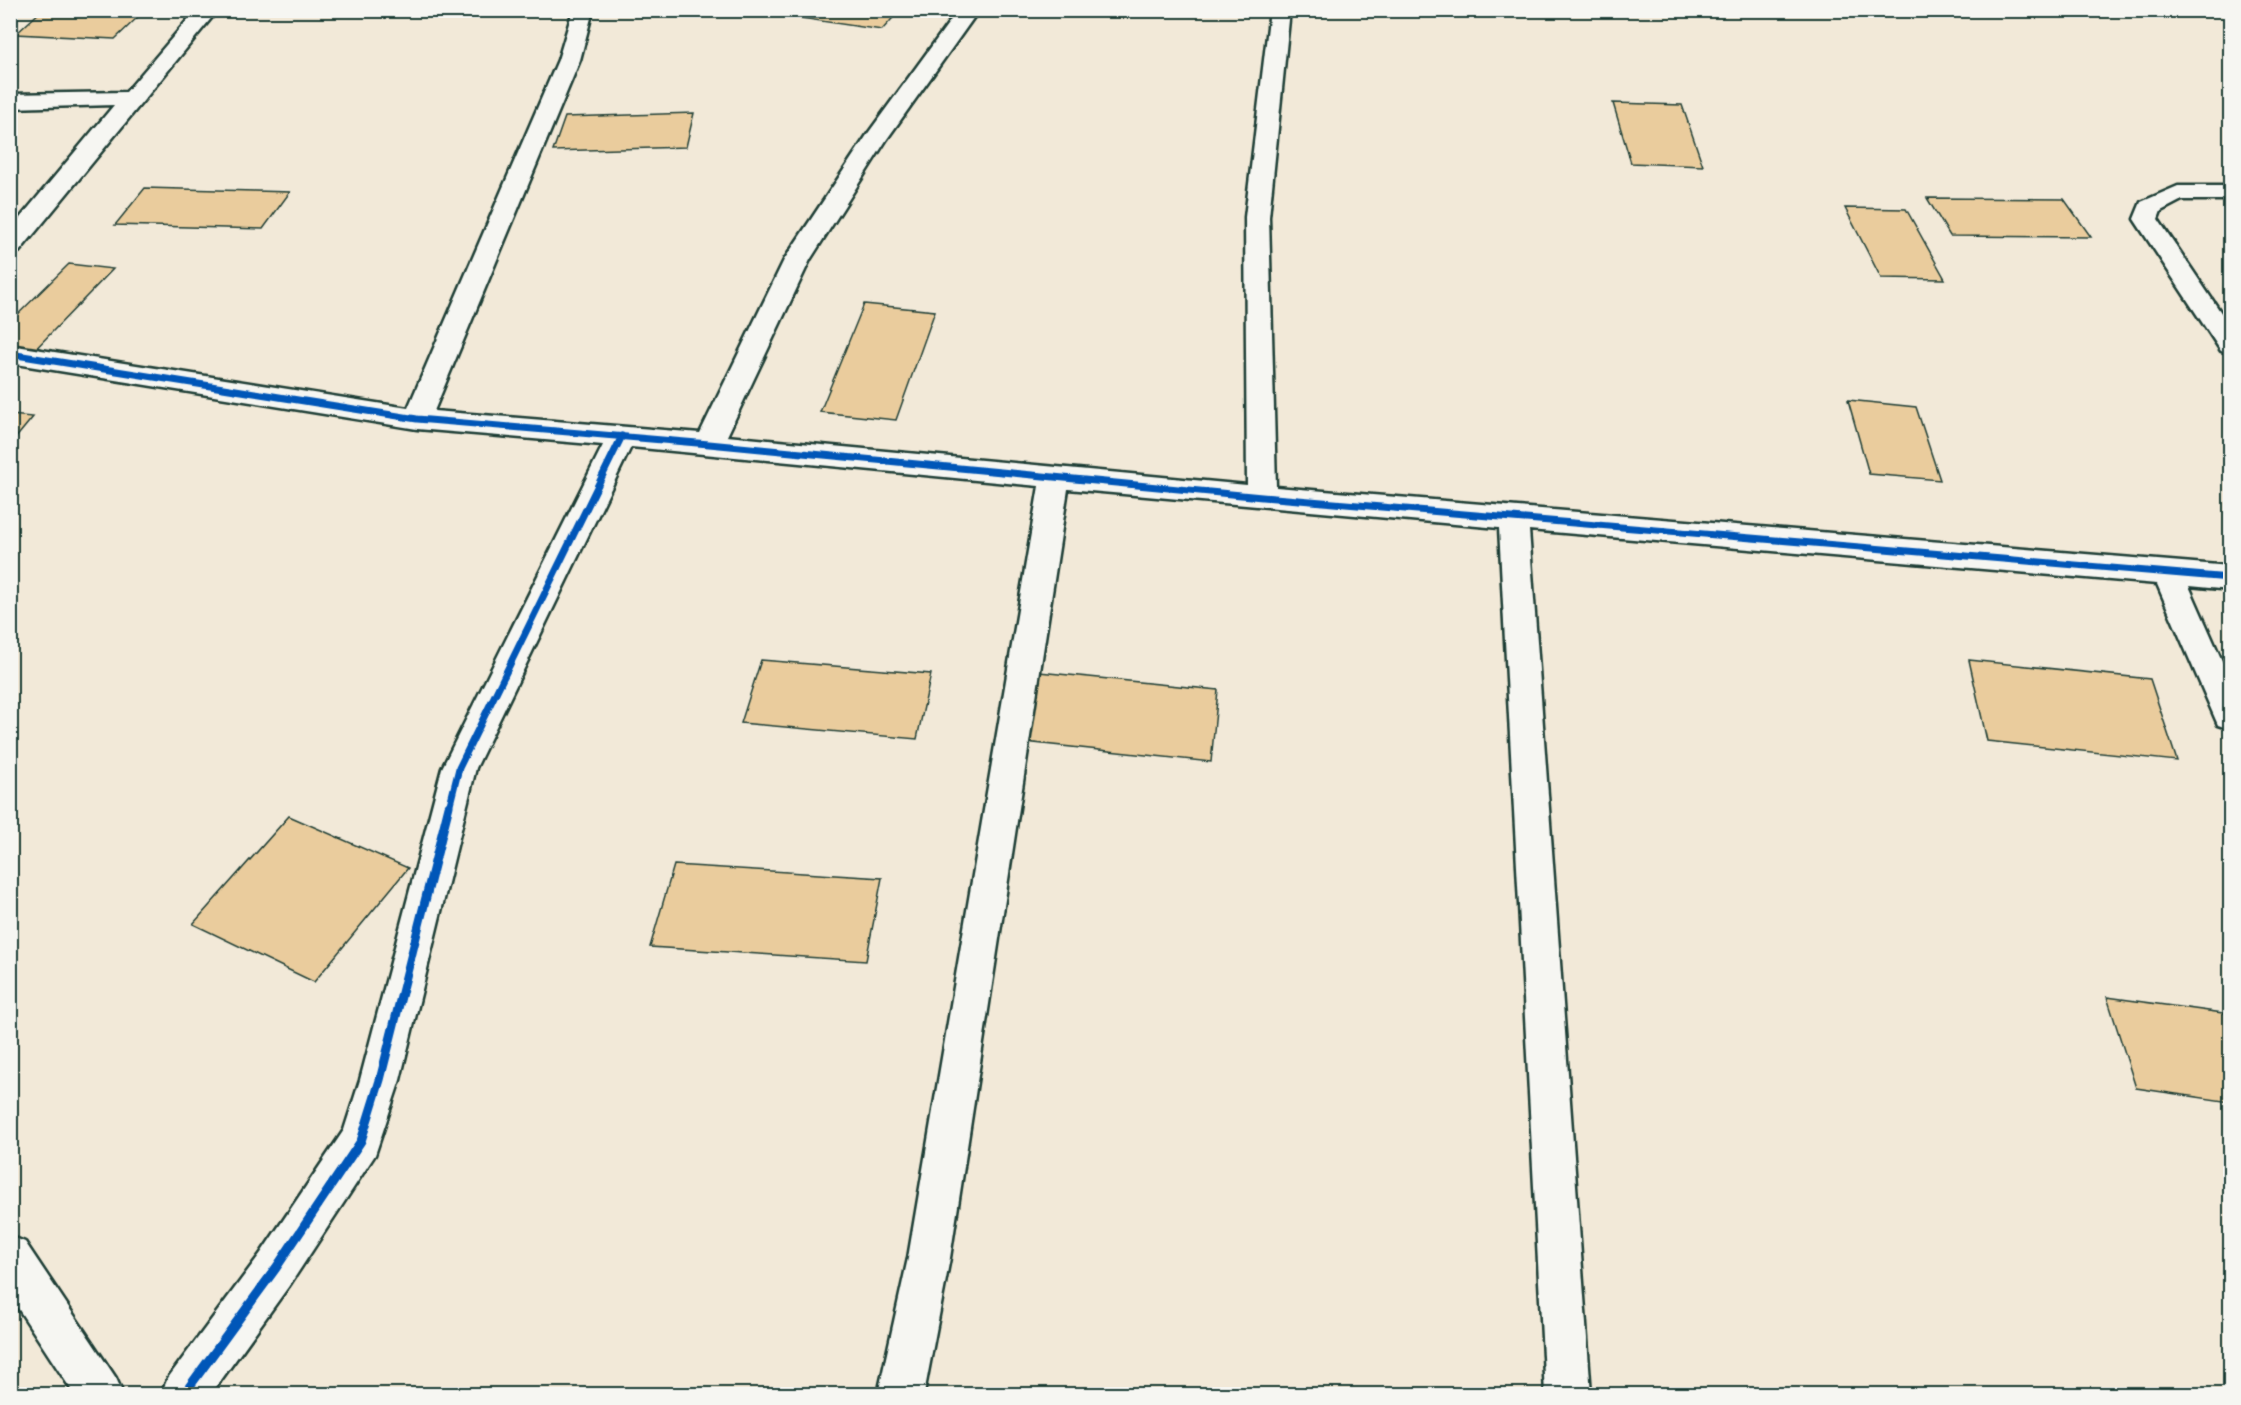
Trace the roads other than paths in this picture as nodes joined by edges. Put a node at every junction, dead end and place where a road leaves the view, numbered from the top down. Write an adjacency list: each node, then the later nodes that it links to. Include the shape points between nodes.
1 (208, 10): 5 (street)
2 (583, 10): 11 (street, via 569,60)
3 (969, 10): 13 (street, via 877,137 797,260)
4 (1280, 10): 15 (street, via 1257,217)
5 (132, 98): 6 (street); 8 (street)
6 (10, 101)
7 (2230, 193): 9 (street, via 2178,193 2150,207 2145,219)
8 (10, 247)
9 (2230, 345)
10 (10, 354): 11 (street)
11 (417, 419): 12 (street)
12 (622, 436): 13 (street); 22 (street, via 459,768 361,1141 276,1268)
13 (709, 444): 14 (street)
14 (1055, 478): 15 (street); 23 (street, via 929,1258)
15 (1262, 497): 16 (street)
16 (1513, 518): 17 (street); 24 (street)
17 (2168, 573): 18 (street); 19 (street)
18 (2230, 578)
19 (2230, 715)
20 (10, 1257): 21 (street)
21 (100, 1395)
22 (183, 1395)
23 (901, 1395)
24 (1568, 1395)

